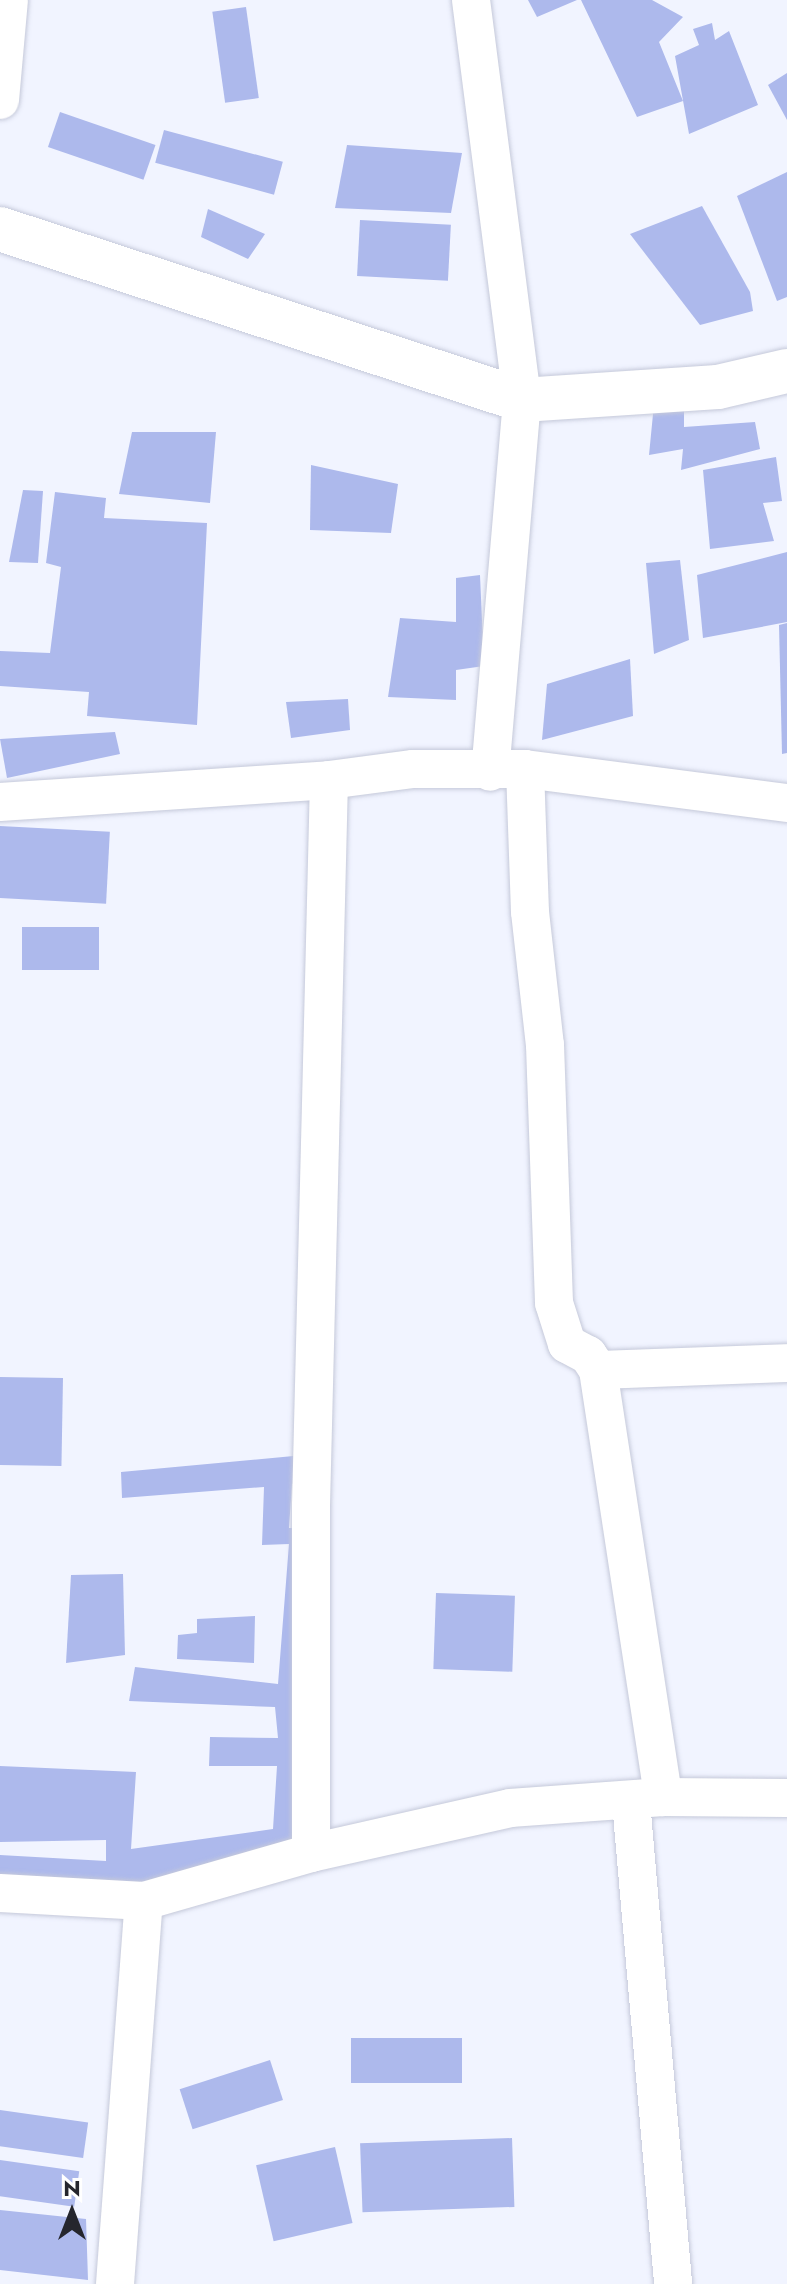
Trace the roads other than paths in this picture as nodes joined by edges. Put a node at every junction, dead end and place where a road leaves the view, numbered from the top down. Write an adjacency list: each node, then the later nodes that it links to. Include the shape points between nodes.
1 (9, 0): 3 (street)
2 (471, 0): 6 (street)
3 (0, 100)
4 (0, 229): 6 (street)
5 (787, 371): 6 (street, via 718,387)
6 (522, 400): 7 (street)
7 (508, 770): 8 (street, via 413,769); 10 (street); 12 (street, via 545,1045 554,1303 567,1344 588,1355)
8 (329, 780): 9 (street); 15 (street, via 311,1506)
9 (0, 802)
10 (787, 803)
11 (787, 1363): 12 (street)
12 (598, 1370): 14 (street)
13 (787, 1798): 14 (street)
14 (647, 1800): 15 (street, via 510,1808); 19 (street)
15 (311, 1853): 17 (street)
16 (0, 1893): 17 (street)
17 (144, 1901): 18 (street)
18 (115, 2284)
19 (673, 2284)

